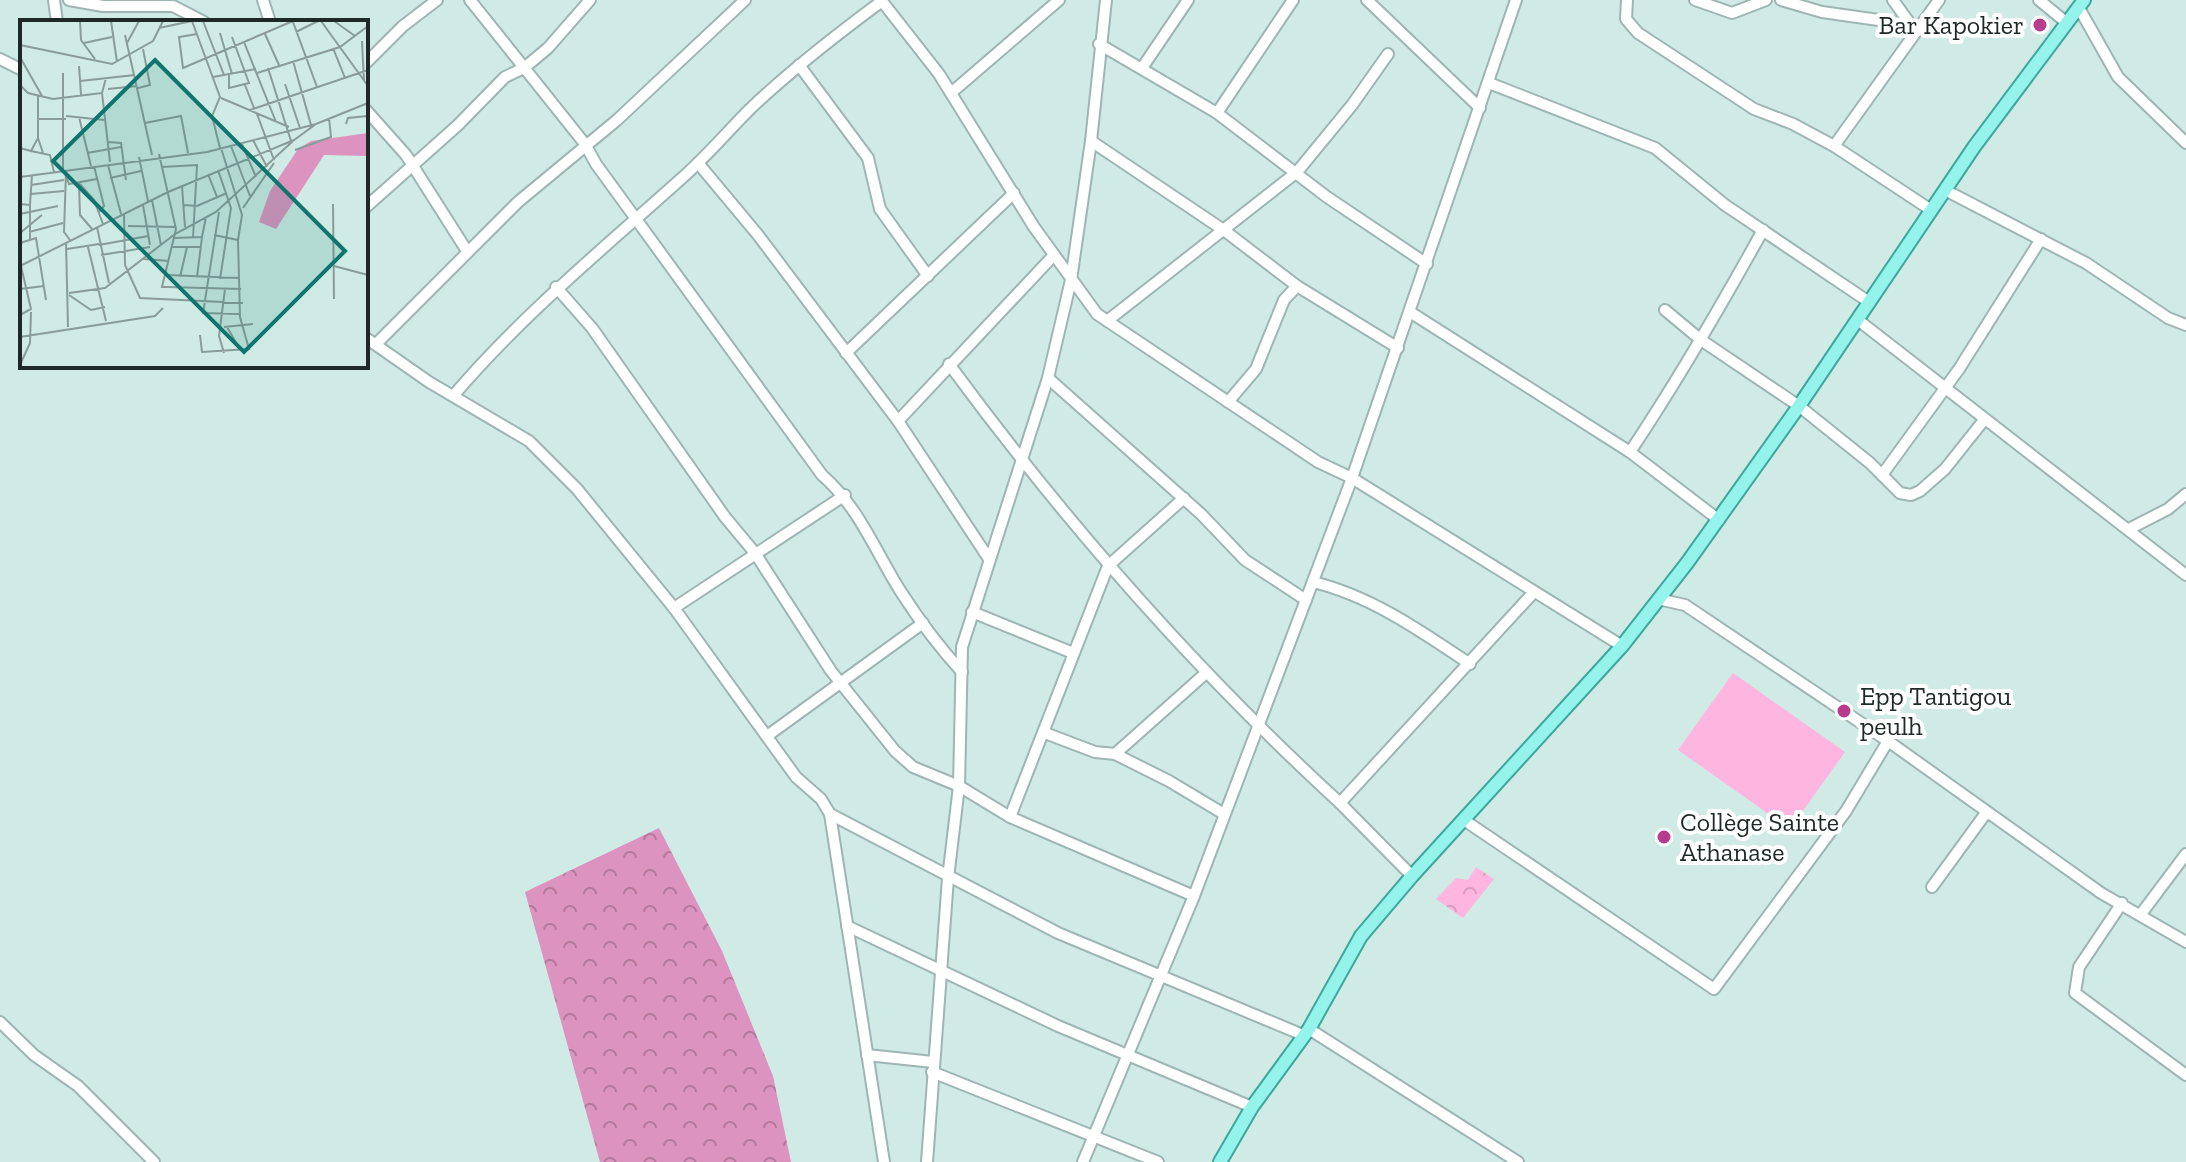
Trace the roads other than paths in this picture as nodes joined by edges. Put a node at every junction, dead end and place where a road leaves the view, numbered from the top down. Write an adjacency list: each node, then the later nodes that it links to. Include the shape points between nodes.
1 (54, 0): 24 (street)
2 (69, 0): 25 (street, via 103,6 173,6)
3 (263, 0): 26 (street)
4 (437, 0): 32 (street)
5 (470, 0): 34 (street)
6 (590, 0): 34 (street)
7 (745, 0): 44 (street)
8 (1059, 0): 38 (street)
9 (1106, 0): 29 (street)
10 (1188, 0): 35 (street)
11 (1293, 0): 41 (street)
12 (1367, 0): 39 (street)
13 (1516, 0): 37 (street)
14 (1627, 0): 45 (street, via 1626,19 1638,33 1754,109)
15 (1695, 0): 16 (street, via 1732,13)
16 (1766, 0)
17 (1781, 0): 28 (street, via 1822,12)
18 (1893, 0): 28 (street)
19 (1939, 0): 28 (street)
20 (2039, 0): 23 (street)
21 (881, 1): 33 (street); 38 (street)
22 (2082, 4): 27 (main road); 43 (street, via 2118,77)
23 (2050, 5): 27 (street)
24 (57, 20)
25 (200, 20)
26 (269, 20)
27 (2067, 23): 49 (main road)
28 (1916, 25): 45 (street)
29 (1099, 44): 35 (street); 42 (street)
30 (1388, 54): 48 (street)
31 (0, 59): 36 (street)
32 (368, 61)
33 (799, 65): 46 (street); 60 (street, via 868,158 880,209)
34 (524, 68): 44 (street); 47 (street, via 505,77)
35 (1142, 68): 41 (street)
36 (20, 69)
37 (1489, 83): 39 (street); 54 (street, via 1655,148)
38 (951, 93): 50 (street)
39 (1480, 108): 59 (street)
40 (368, 112): 47 (street)
41 (1217, 113): 48 (street)
42 (1091, 141): 55 (street); 61 (street)
43 (2186, 143)
44 (585, 144): 53 (street); 57 (street)
45 (1834, 146): 52 (street)
46 (698, 163): 53 (street); 74 (street)
47 (412, 165): 51 (street); 57 (street)
48 (1297, 172): 55 (street); 59 (street)
49 (1945, 190): 52 (main road); 56 (street)
50 (1014, 193): 58 (street); 60 (street)
51 (368, 205)
52 (1931, 210): 64 (main road)
53 (637, 218): 63 (street); 88 (street, via 822,475)
54 (1763, 230): 64 (street); 71 (street)
55 (1225, 231): 62 (street); 68 (street)
56 (2041, 239): 69 (street); 77 (street)
57 (467, 251): 72 (street)
58 (1054, 255): 61 (street); 75 (street)
59 (1427, 264): 66 (street)
60 (928, 276): 74 (street)
61 (1071, 280): 68 (street); 76 (street)
62 (1297, 286): 73 (street); 79 (street, via 1284,300 1256,369)
63 (556, 287): 78 (street); 92 (street, via 592,328)
64 (1869, 302): 67 (main road)
65 (1665, 310): 71 (street)
66 (1410, 312): 73 (street); 83 (street)
67 (1858, 320): 77 (street); 80 (main road)
68 (1107, 321): 79 (street)
69 (2186, 325)
70 (368, 339): 72 (street)
71 (1701, 340): 80 (street); 83 (street)
72 (376, 344): 78 (street)
73 (1398, 348): 86 (street)
74 (846, 353): 82 (street)
75 (949, 364): 82 (street); 84 (street)
76 (1048, 378): 84 (street); 89 (street)
77 (1945, 388): 81 (street); 85 (street)
78 (453, 396): 100 (street, via 529,441 577,489)
79 (1228, 402): 86 (street, via 1318,462)
80 (1799, 406): 85 (street); 90 (main road)
81 (1984, 420): 85 (street, via 1920,491 1900,493); 91 (street)
82 (898, 421): 93 (street)
83 (1630, 452): 90 (street)
84 (1021, 462): 93 (street); 94 (street)
85 (1882, 475)
86 (1352, 478): 96 (street); 97 (street)
87 (2186, 494): 91 (street)
88 (845, 495): 92 (street); 102 (street)
89 (1184, 498): 94 (street); 99 (street, via 1245,560)
90 (1719, 520): 98 (main road)
91 (2129, 529): 95 (street)
92 (755, 553): 100 (street); 108 (street)
93 (989, 559): 101 (street)
94 (1108, 566): 104 (street); 107 (street)
95 (2186, 575)
96 (1313, 582): 99 (street); 105 (street, via 1344,590 1394,615)
97 (1534, 592): 103 (street); 105 (street)
98 (1658, 599): 103 (main road); 112 (street, via 1685,605)
99 (1306, 600): 109 (street)
100 (674, 608): 111 (street)
101 (972, 612): 104 (street); 106 (street, via 962,647)
102 (923, 623): 106 (street); 108 (street)
103 (1622, 646): 120 (main road)
104 (1073, 653): 110 (street)
105 (1470, 664): 115 (street)
106 (962, 672): 114 (street)
107 (1206, 673): 109 (street); 113 (street)
108 (840, 684): 111 (street); 114 (street, via 913,767)
109 (1258, 728): 115 (street); 118 (street)
110 (1045, 733): 113 (street); 119 (street)
111 (767, 736): 117 (street)
112 (1888, 741): 116 (street); 120 (street, via 1846,811 1714,989)
113 (1115, 754): 118 (street)
114 (959, 786): 119 (street); 123 (street)
115 (1340, 803): 122 (street)
116 (1986, 813): 124 (street); 126 (street)
117 (830, 814): 123 (street); 128 (street)
118 (1224, 814): 125 (street)
119 (1010, 817): 125 (street)
120 (1464, 820): 122 (main road)
121 (2186, 854): 127 (street)
122 (1412, 876): 133 (main road, via 1361,936)
123 (948, 878): 130 (street); 131 (street)
124 (1932, 887)
125 (1194, 896): 131 (street)
126 (2122, 903): 127 (street); 137 (street, via 2079,967 2075,993)
127 (2141, 914): 129 (street)
128 (847, 926): 130 (street); 134 (street)
129 (2186, 942)
130 (940, 973): 135 (street); 136 (street)
131 (1161, 978): 133 (street); 135 (street)
132 (0, 1022): 140 (street, via 78,1086)
133 (1306, 1032): 138 (main road); 146 (street)
134 (867, 1055): 136 (street); 141 (street)
135 (1130, 1057): 138 (street); 139 (street)
136 (933, 1067): 139 (street); 142 (street)
137 (2186, 1075)
138 (1252, 1107): 145 (main road)
139 (1093, 1137): 143 (street); 144 (street)
140 (154, 1162)
141 (884, 1162)
142 (927, 1162)
143 (1083, 1162)
144 (1158, 1162)
145 (1220, 1162)
146 (1518, 1162)

